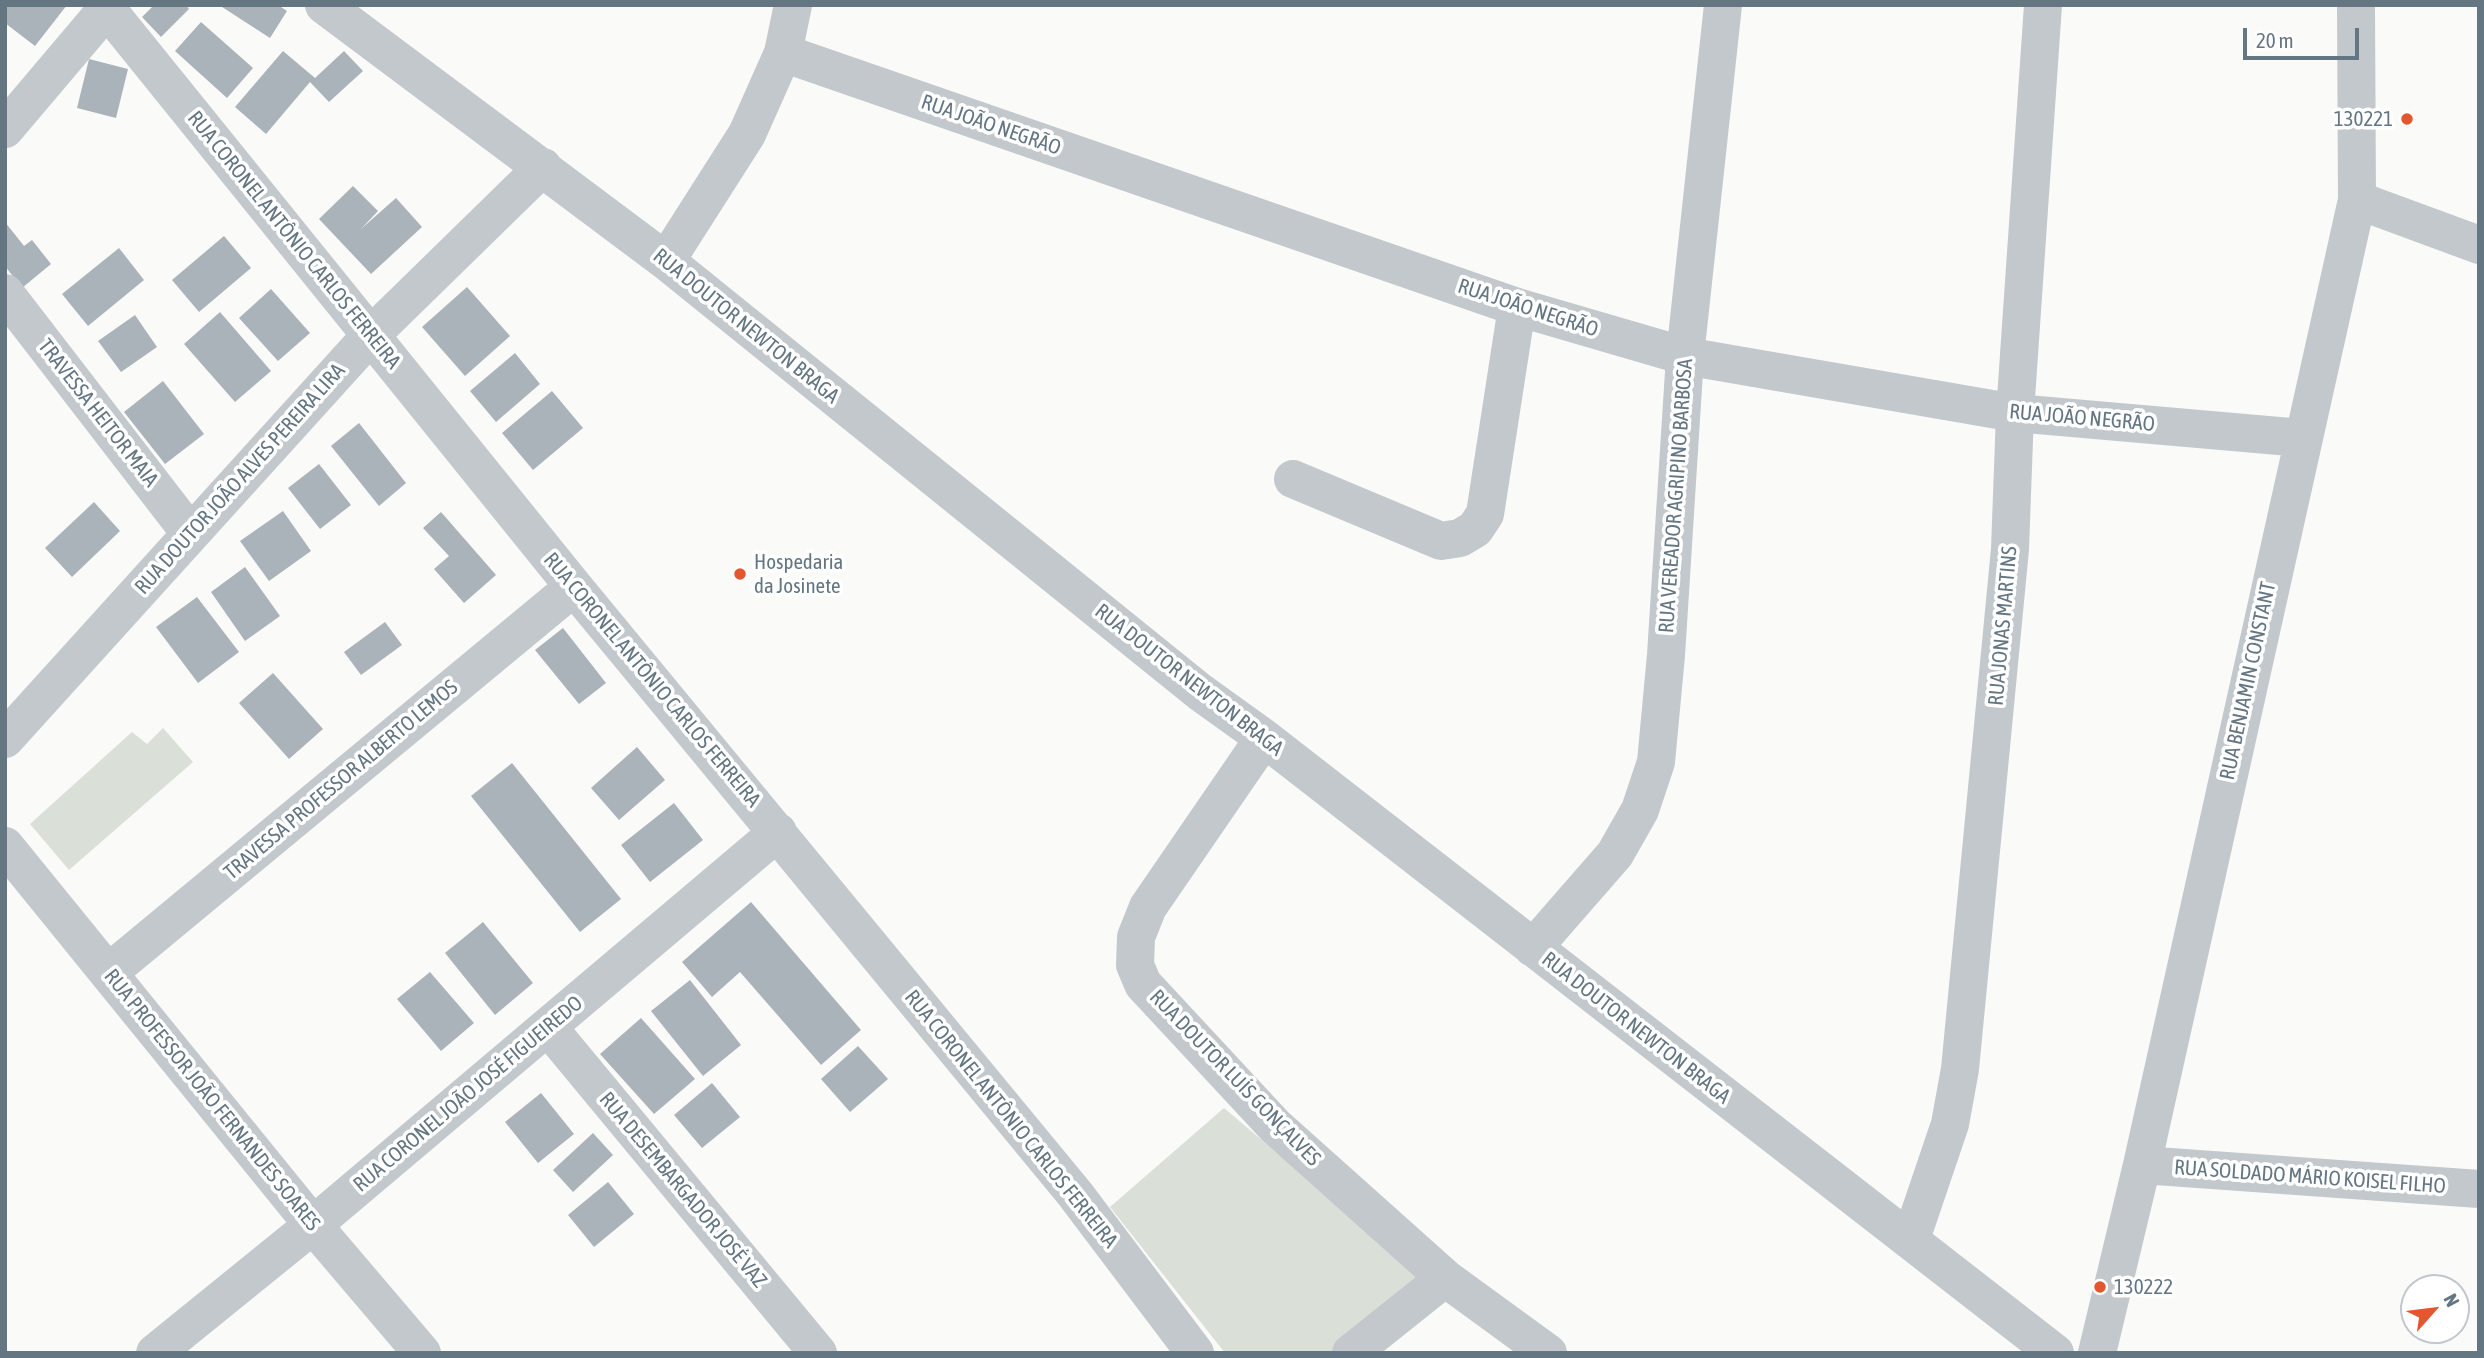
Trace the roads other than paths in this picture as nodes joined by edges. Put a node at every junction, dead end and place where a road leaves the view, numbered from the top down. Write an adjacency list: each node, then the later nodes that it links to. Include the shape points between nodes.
1 (324, 5): 9 (street, RUA DOUTOR NEWTON BRAGA)
2 (793, 5): 7 (street)
3 (1723, 5): 16 (street, RUA VEREADOR AGRIPINO BARBOSA)
4 (2042, 5): 17 (street, RUA JONAS MARTINS)
5 (2356, 5): 10 (street, RUA BENJAMIN CONSTANT)
6 (109, 7): 8 (street); 15 (street, RUA CORONEL ANTÔNIO CARLOS FERREIRA)
7 (783, 53): 12 (street, via 747,134); 14 (street, RUA JOÃO NEGRÃO)
8 (5, 129)
9 (543, 167): 12 (street, RUA DOUTOR NEWTON BRAGA); 15 (street, RUA DOUTOR JOÃO ALVES PEREIRA LIRA)
10 (2357, 200): 11 (street); 18 (street, RUA BENJAMIN CONSTANT)
11 (2479, 245)
12 (666, 261): 22 (street, RUA DOUTOR NEWTON BRAGA, via 1200,692)
13 (5, 293): 20 (street, TRAVESSA HEITOR MAIA)
14 (1517, 307): 16 (street, RUA JOÃO NEGRÃO); 19 (street, via 1485,514 1475,528 1460,538 1441,541)
15 (371, 335): 20 (street, RUA DOUTOR JOÃO ALVES PEREIRA LIRA); 21 (street, RUA CORONEL ANTÔNIO CARLOS FERREIRA)
16 (1685, 356): 17 (street, RUA JOÃO NEGRÃO); 26 (street, RUA VEREADOR AGRIPINO BARBOSA, via 1656,762 1640,810 1615,854)
17 (2015, 413): 18 (street, RUA JOÃO NEGRÃO); 32 (street, RUA JONAS MARTINS, via 2010,549 1960,1069 1950,1125)
18 (2302, 438): 29 (street, RUA BENJAMIN CONSTANT)
19 (1293, 479)
20 (190, 533): 23 (street, RUA DOUTOR JOÃO ALVES PEREIRA LIRA)
21 (574, 587): 24 (street, RUA CORONEL ANTÔNIO CARLOS FERREIRA); 27 (street, TRAVESSA PROFESSOR ALBERTO LEMOS)
22 (1264, 738): 26 (street, RUA DOUTOR NEWTON BRAGA); 33 (street, RUA DOUTOR LUÍS GONÇALVES, via 1148,907 1136,937 1135,965 1143,984 1275,1126)
23 (5, 739)
24 (778, 832): 28 (street, RUA CORONEL JOÃO JOSÉ FIGUEIREDO); 37 (street, RUA CORONEL ANTÔNIO CARLOS FERREIRA, via 1075,1194)
25 (5, 846): 27 (street, RUA PROFESSOR JOÃO FERNANDES SOARES)
26 (1533, 948): 32 (street, RUA DOUTOR NEWTON BRAGA)
27 (108, 973): 31 (street, RUA PROFESSOR JOÃO FERNANDES SOARES)
28 (548, 1027): 31 (street, RUA CORONEL JOÃO JOSÉ FIGUEIREDO); 36 (street, RUA DESEMBARGADOR JOSÉ VAZ)
29 (2141, 1165): 30 (street, RUA SOLDADO MÁRIO KOISEL FILHO); 41 (street, RUA BENJAMIN CONSTANT)
30 (2479, 1189)
31 (313, 1225): 34 (street, RUA CORONEL JOÃO JOSÉ FIGUEIREDO); 35 (street, RUA PROFESSOR JOÃO FERNANDES SOARES)
32 (1911, 1239): 40 (street, RUA DOUTOR NEWTON BRAGA)
33 (1445, 1278): 38 (street); 39 (street, RUA DOUTOR LUÍS GONÇALVES)
34 (156, 1353)
35 (422, 1353)
36 (818, 1353)
37 (1195, 1353)
38 (1351, 1353)
39 (1548, 1353)
40 (2055, 1353)
41 (2097, 1353)

